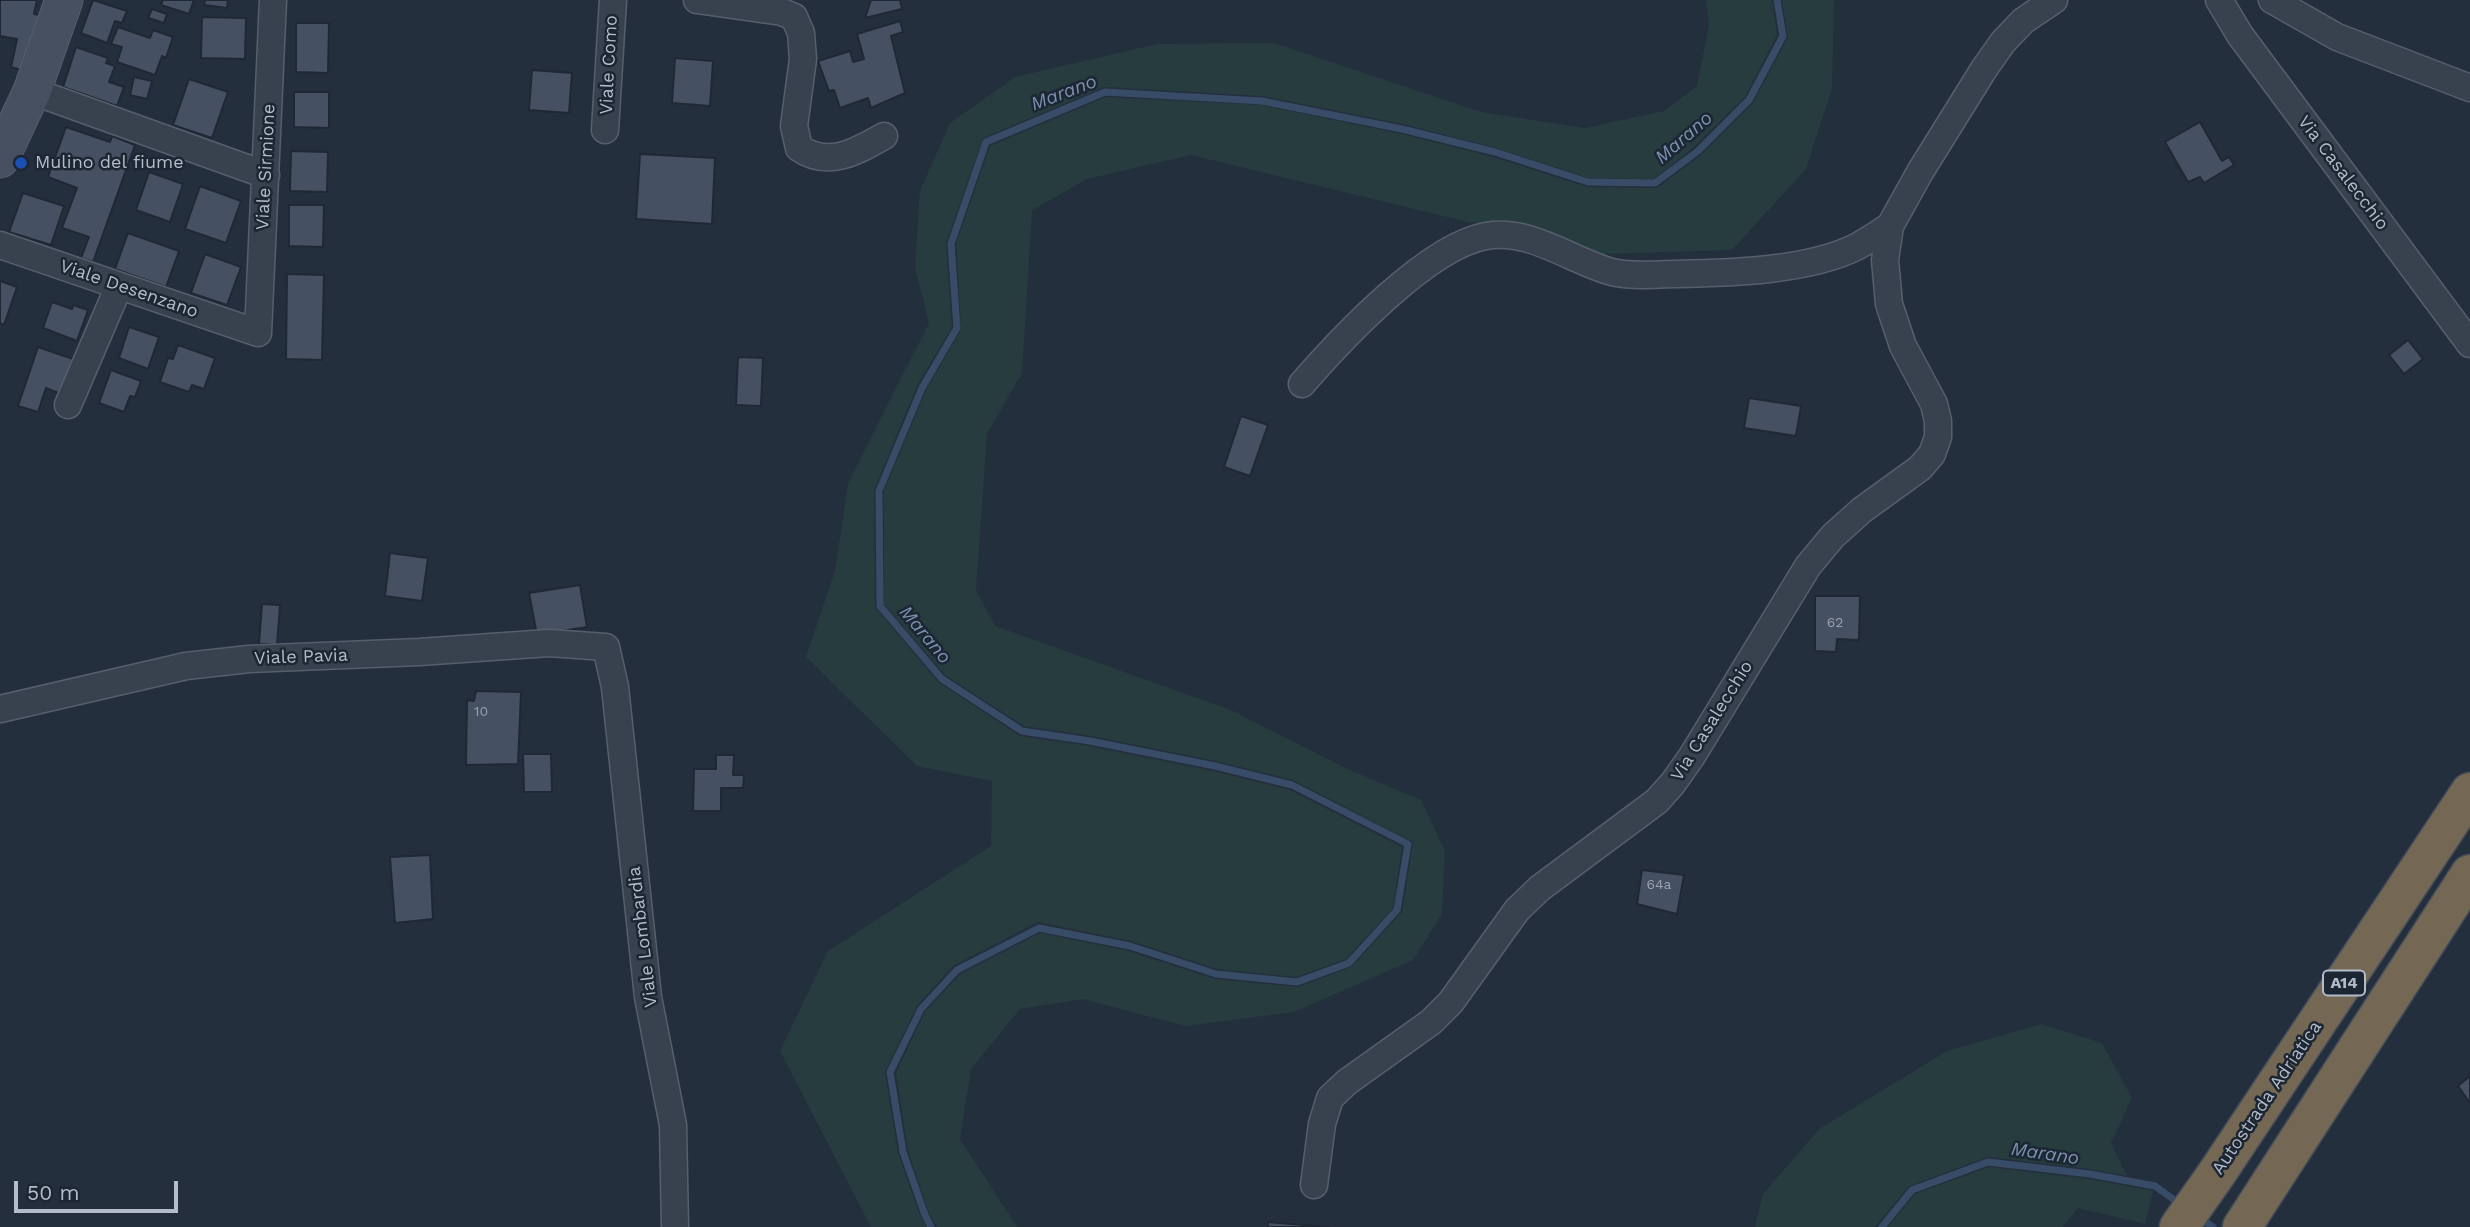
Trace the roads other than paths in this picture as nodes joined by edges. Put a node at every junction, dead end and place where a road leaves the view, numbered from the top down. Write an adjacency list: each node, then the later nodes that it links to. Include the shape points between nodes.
1 (64, 0): 9 (main road)
2 (274, 0): 13 (street, Viale Sirmione)
3 (613, 0): 10 (street, Viale Como)
4 (697, 0): 11 (street, via 794,17 803,59 794,126 799,148 812,157 835,158)
5 (2054, 0): 14 (street, Via Casalecchio, via 2023,21 1997,51)
6 (2219, 0): 18 (street, Via Casalecchio, via 2240,35)
7 (2272, 0): 8 (street, via 2337,37)
8 (2470, 88)
9 (33, 91): 12 (main road); 13 (street)
10 (605, 130)
11 (884, 136)
12 (0, 159)
13 (265, 174): 17 (street, Viale Sirmione)
14 (1890, 226): 19 (street, Via Casalecchio, via 1857,247 1824,258 1729,273 1614,272 1522,237 1486,236 1423,267 1339,341); 25 (street, Via Casalecchio, via 1885,260 1889,304 1903,346 1934,404 1938,437 1932,454 1833,536 1808,566 1692,756 1657,801 1540,888 1517,911 1451,1002 1330,1098)
15 (0, 245): 16 (street, Viale Desenzano)
16 (119, 286): 17 (street, Viale Desenzano); 20 (street)
17 (258, 333)
18 (2470, 344)
19 (1303, 384)
20 (68, 405)
21 (606, 647): 22 (street, Viale Pavia, via 549,643 249,659 186,666); 27 (street, Viale Lombardia, via 615,687 648,997 673,1125)
22 (0, 709)
23 (2470, 792): 28 (highway, Autostrada Adriatica / A14)
24 (2470, 874): 26 (highway, A14)
25 (1314, 1185)
26 (2252, 1212)
27 (675, 1227)
28 (2179, 1227)

